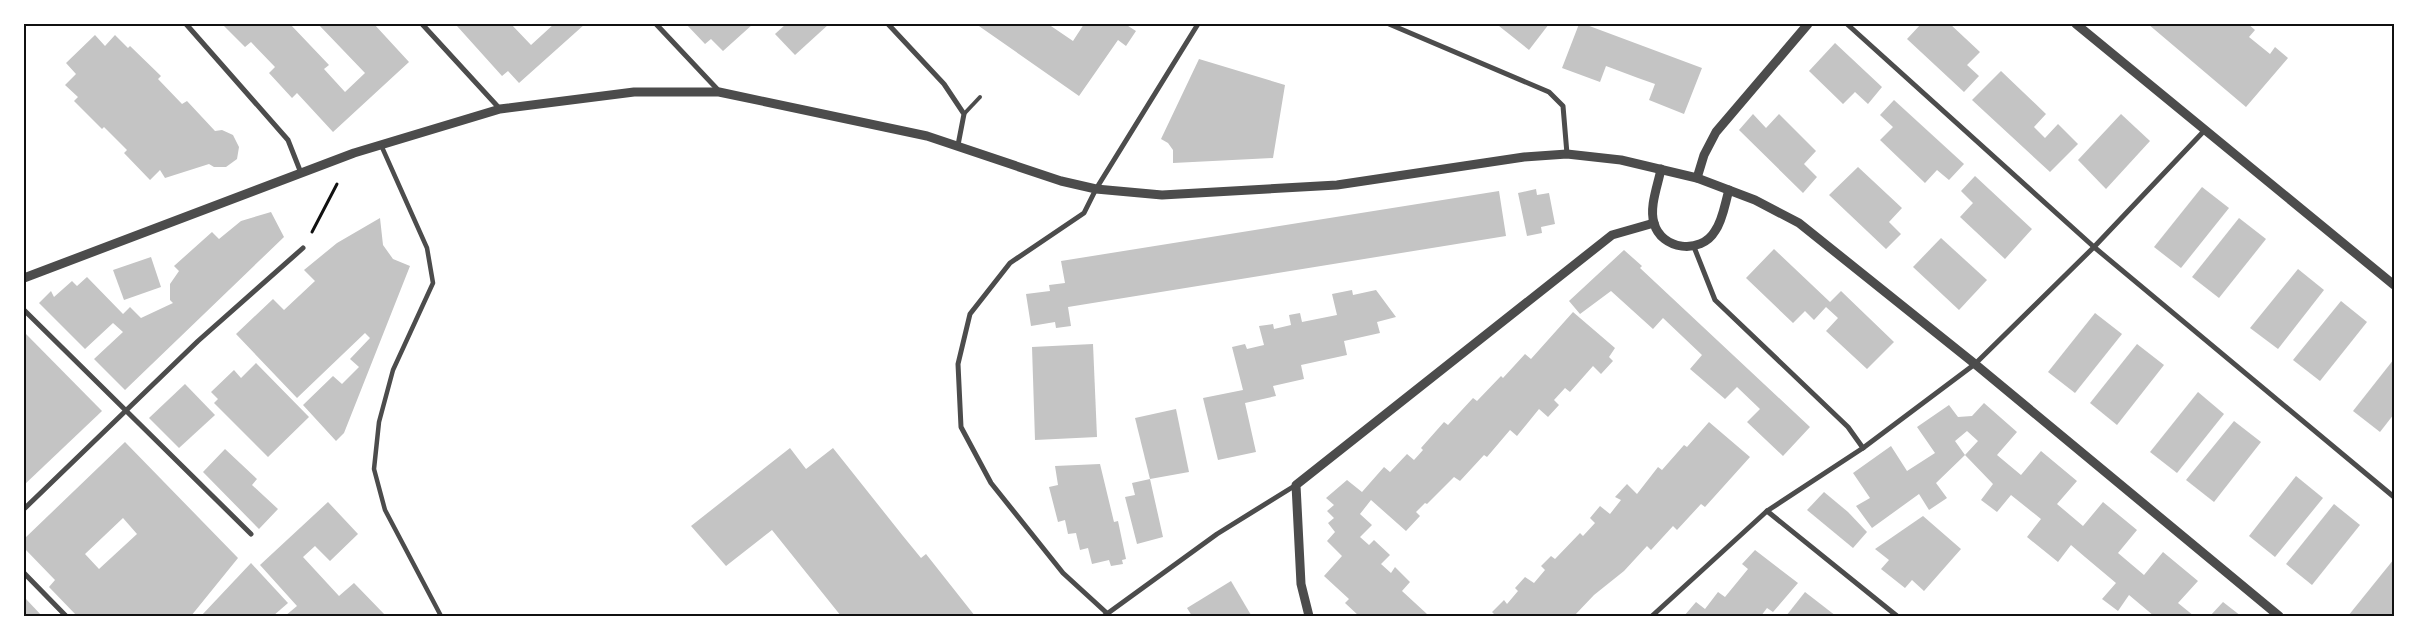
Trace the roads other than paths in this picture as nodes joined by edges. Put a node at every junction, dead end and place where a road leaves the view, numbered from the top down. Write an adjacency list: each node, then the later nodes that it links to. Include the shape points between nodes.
1 (186, 24): 19 (street, via 288,140)
2 (422, 24): 12 (street)
3 (656, 24): 10 (street)
4 (888, 24): 13 (street, via 944,84)
5 (1198, 24): 21 (street)
6 (1389, 24): 17 (street, via 1549,92 1563,106)
7 (1808, 24): 20 (street, via 1716,132)
8 (1847, 24): 25 (street)
9 (2076, 24): 14 (street)
10 (720, 92): 12 (street, via 634,92); 16 (street)
11 (980, 97): 13 (lane)
12 (500, 109): 15 (street)
13 (964, 114): 16 (street)
14 (2204, 131): 25 (street); 28 (street)
15 (381, 145): 19 (street); 40 (street, via 427,248 433,283 393,370 379,422 374,469 385,510)
16 (958, 145): 21 (street)
17 (1567, 154): 18 (street, via 1621,160); 21 (street, via 1524,157 1337,184 1162,195)
18 (1661, 169): 20 (street); 23 (street, via 1653,209)
19 (301, 173): 27 (street)
20 (1697, 178): 22 (street)
21 (1096, 189): 41 (street, via 1084,213 1010,263 970,314 958,364 961,428 991,483 1063,573)
22 (1729, 190): 24 (street, via 1715,232); 30 (street, via 1799,223)
23 (1654, 223): 24 (street, via 1660,235 1672,244); 33 (street, via 1612,234)
24 (1694, 247): 32 (street, via 1715,300 1848,428)
25 (2094, 247): 30 (street); 34 (street)
26 (303, 248): 31 (street, via 198,341)
27 (24, 278)
28 (2394, 285)
29 (24, 310): 31 (street)
30 (1976, 364): 32 (street); 45 (street)
31 (128, 410): 35 (street); 37 (street)
32 (1863, 448): 36 (street)
33 (1296, 485): 41 (street, via 1217,534); 42 (street, via 1302,584)
34 (2394, 497)
35 (24, 509)
36 (1767, 511): 43 (street); 44 (street)
37 (251, 534)
38 (24, 573): 39 (street)
39 (66, 616)
40 (441, 616)
41 (1107, 616)
42 (1309, 616)
43 (1652, 616)
44 (1897, 616)
45 (2279, 616)

